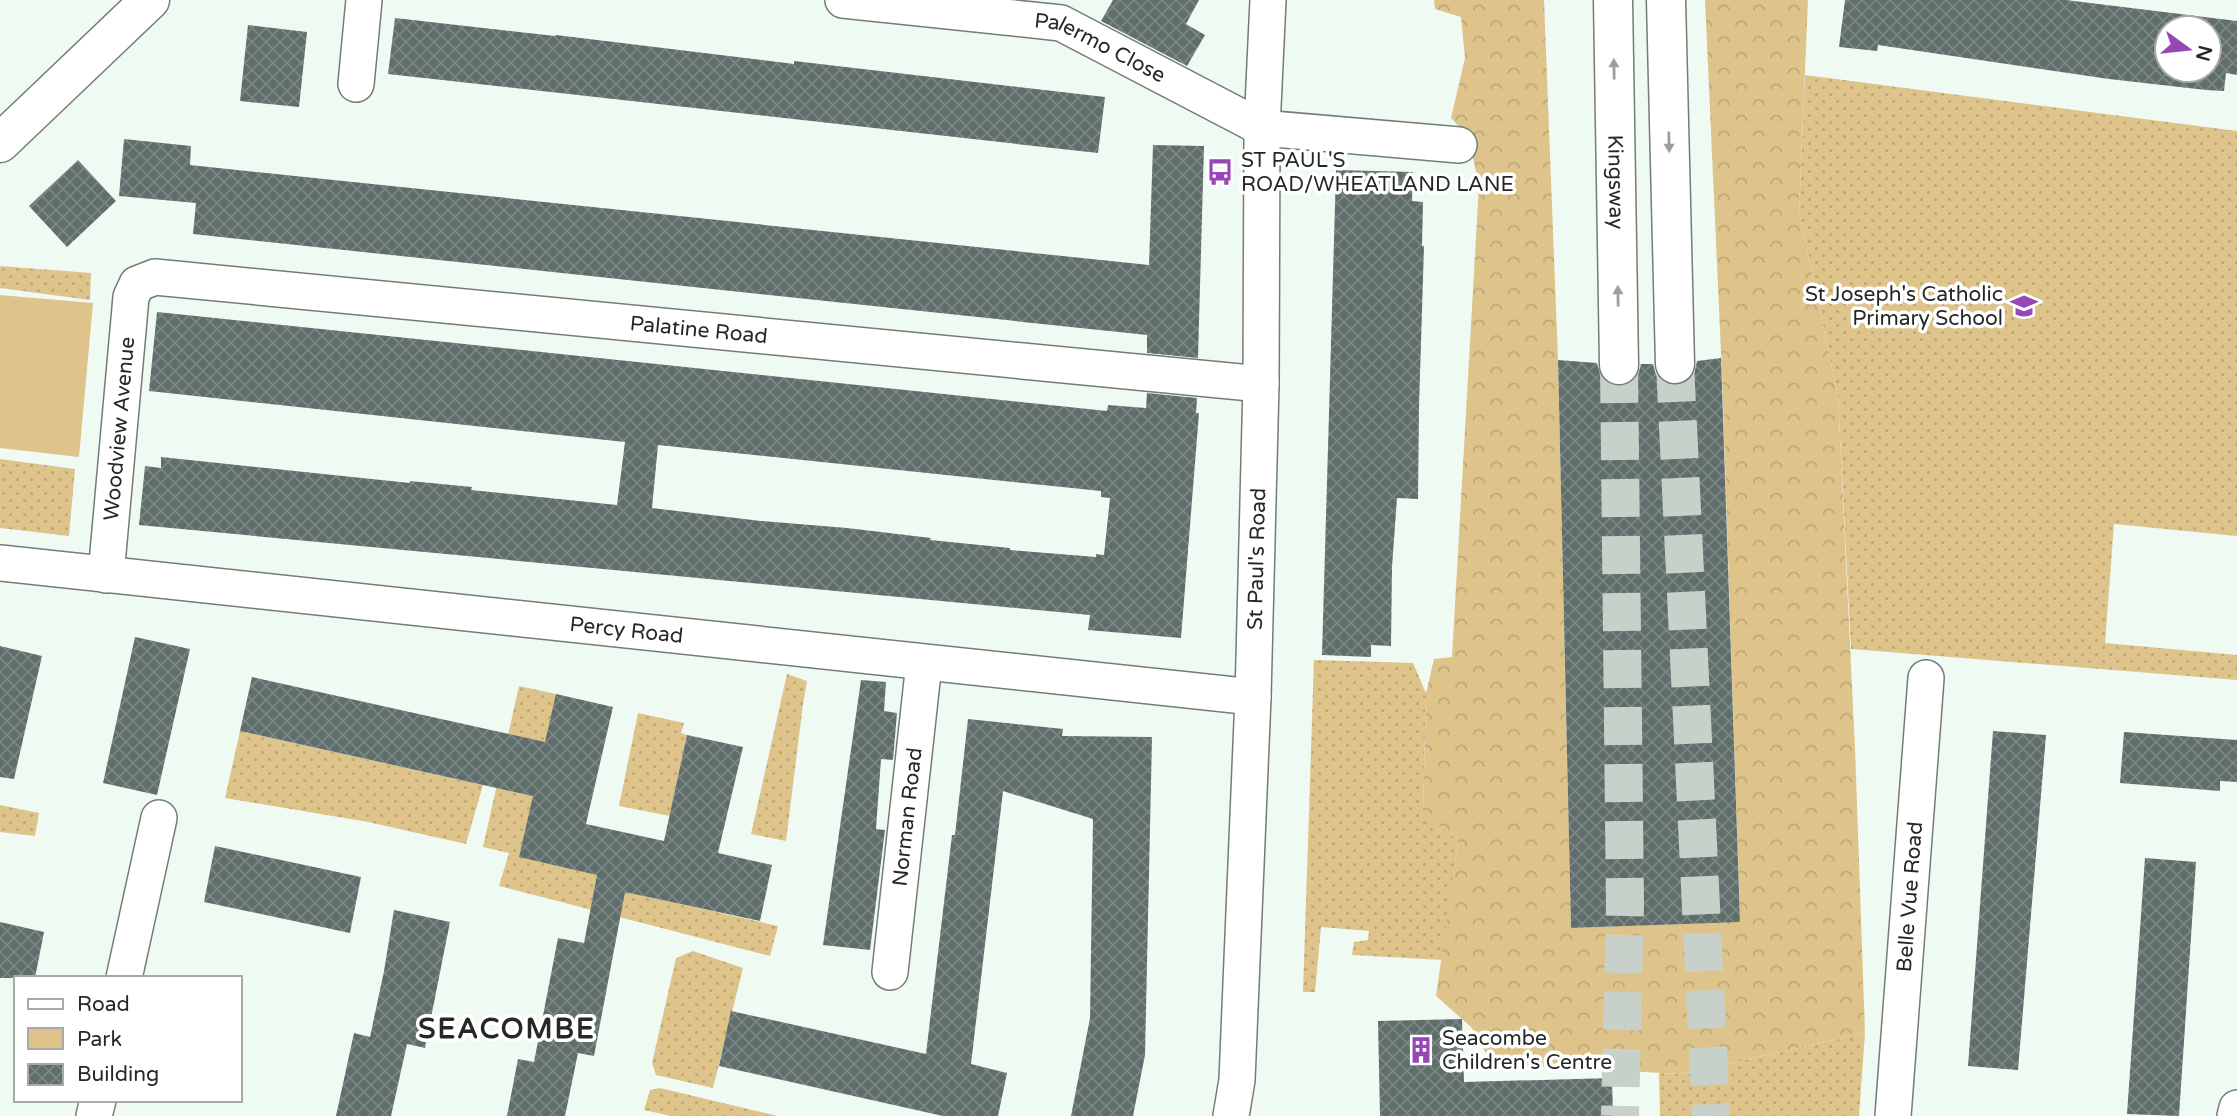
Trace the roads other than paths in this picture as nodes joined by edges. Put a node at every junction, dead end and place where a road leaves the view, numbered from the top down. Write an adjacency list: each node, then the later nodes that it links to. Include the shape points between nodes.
1 (150, 0): 9 (main road)
2 (364, 0): 7 (street)
3 (843, 0): 8 (street, Palermo Close, via 1061,23)
4 (1268, 0): 8 (street, St Paul's Road)
5 (1613, 0): 13 (main road, Kingsway, one-way to 5)
6 (1666, 0): 12 (main road, one-way to 12)
7 (356, 84)
8 (1262, 128): 10 (street); 14 (street, St Paul's Road)
9 (0, 143)
10 (1459, 145)
11 (137, 284): 14 (street, Palatine Road, via 155,277); 16 (street, Woodview Avenue, via 131,297)
12 (1675, 364)
13 (1619, 365)
14 (1261, 384): 19 (street, St Paul's Road)
15 (0, 563): 16 (street, Percy Road)
16 (106, 575): 17 (street, Percy Road)
17 (924, 663): 19 (street, Percy Road); 21 (street, Norman Road)
18 (1926, 678): 25 (street, Belle Vue Road)
19 (1253, 697): 24 (street, St Paul's Road, via 1237,1080)
20 (159, 818): 22 (street)
21 (890, 971)
22 (124, 976)
23 (2237, 1108): 26 (street)
24 (1231, 1116)
25 (1896, 1116)
26 (2235, 1116)

